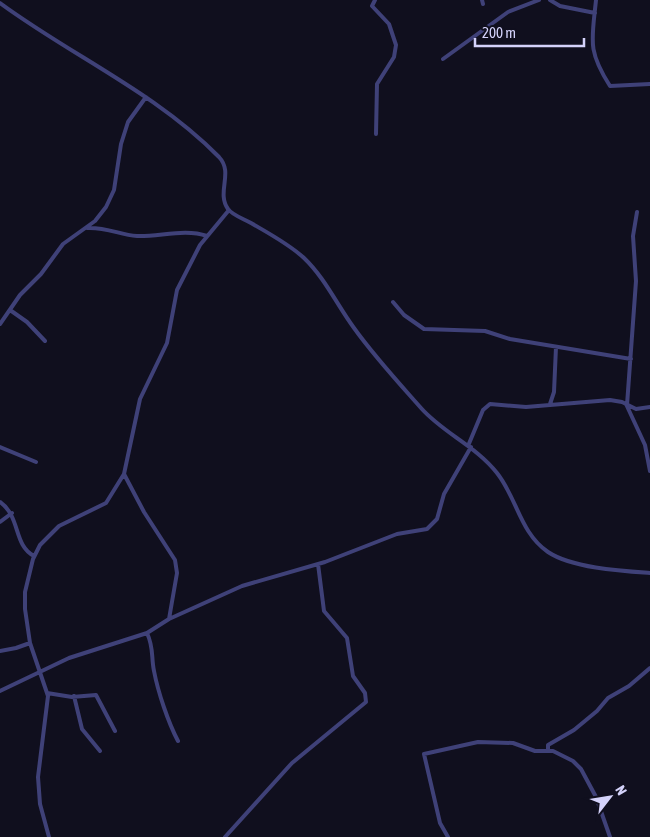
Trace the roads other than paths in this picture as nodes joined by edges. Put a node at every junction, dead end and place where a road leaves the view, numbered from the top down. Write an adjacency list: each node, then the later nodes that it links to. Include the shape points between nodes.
1 (375, 0): 10 (street, via 372,6 389,24 396,50 377,84)
2 (539, 0): 7 (street, via 502,16)
3 (550, 0): 6 (street, via 560,6)
4 (596, 0): 6 (street)
5 (0, 3): 9 (street, via 34,28 81,54)
6 (595, 13): 8 (street, via 592,51 610,86)
7 (443, 59)
8 (650, 84)
9 (146, 97): 11 (street, via 176,119 223,162 227,176 224,196); 13 (street, via 131,115 126,128 112,196 98,218)
10 (376, 134)
11 (229, 210): 14 (street); 25 (street, via 305,259 323,280 358,334 422,409)
12 (636, 212): 20 (street)
13 (85, 228): 14 (street, via 110,229 137,236 161,233); 16 (street, via 63,244)
14 (207, 236): 28 (street, via 175,298 167,343 140,399)
15 (393, 302): 19 (street, via 414,324 424,329 485,331)
16 (10, 310): 17 (street); 18 (street)
17 (0, 324)
18 (45, 341)
19 (556, 347): 20 (street); 21 (street, via 554,392)
20 (631, 359): 22 (street)
21 (549, 405): 22 (street, via 610,400); 25 (street, via 486,406)
22 (627, 405): 23 (street, via 636,410); 27 (street, via 645,445)
23 (650, 407)
24 (0, 447): 26 (street)
25 (470, 447): 33 (street, via 430,527 397,534); 34 (street, via 501,478 523,523 548,552 594,566)
26 (36, 462)
27 (650, 471)
28 (124, 474): 32 (street, via 106,503 59,526 42,542); 35 (street, via 174,557 177,573)
29 (0, 502): 30 (street)
30 (12, 512): 31 (street); 32 (street, via 23,546)
31 (0, 522)
32 (34, 556): 37 (street, via 25,609)
33 (318, 564): 35 (street, via 242,586); 49 (street, via 324,611 347,638 354,676 365,693 366,702 292,763)
34 (650, 573)
35 (169, 619): 36 (street)
36 (147, 633): 40 (street); 45 (street, via 153,652 154,672)
37 (30, 643): 38 (street); 40 (street)
38 (0, 651)
39 (650, 668): 46 (street, via 630,686 608,698 574,730 548,744)
40 (39, 672): 41 (street); 42 (street)
41 (0, 691)
42 (47, 693): 43 (street); 48 (street, via 38,777 40,804)
43 (74, 696): 44 (street, via 96,696); 47 (street, via 82,730)
44 (115, 731)
45 (178, 740)
46 (548, 750): 50 (street, via 535,751 513,743 474,742 424,754 440,823); 51 (street, via 579,766 596,797)
47 (100, 751)
48 (49, 837)
49 (225, 837)
50 (448, 837)
51 (610, 837)

